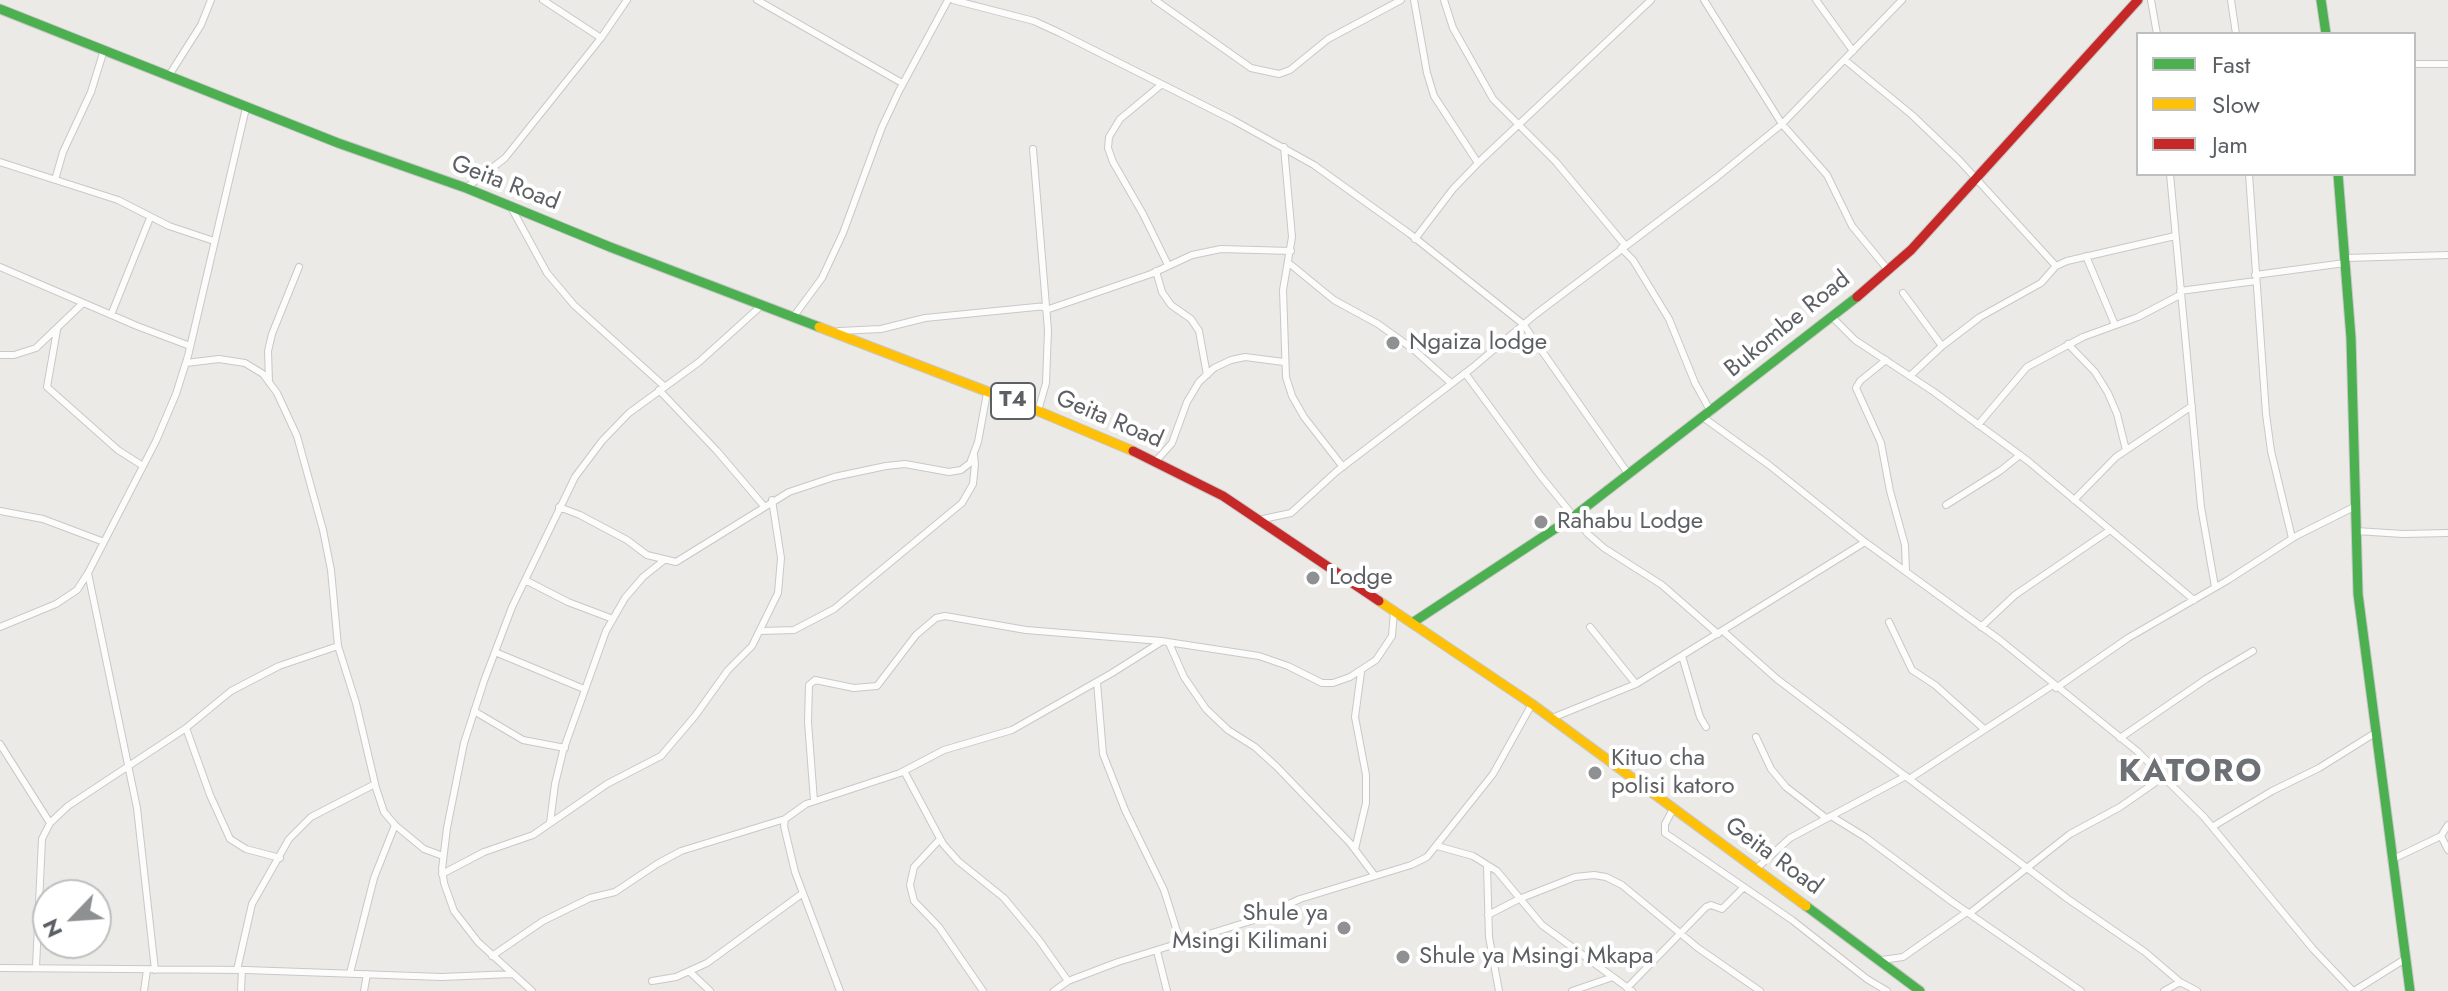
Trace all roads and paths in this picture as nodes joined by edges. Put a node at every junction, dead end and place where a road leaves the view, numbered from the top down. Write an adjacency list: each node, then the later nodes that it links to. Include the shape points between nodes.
1 (211, 0): 28 (street)
2 (543, 0): 22 (street)
3 (627, 0): 22 (street)
4 (757, 0): 29 (street)
5 (954, 0): 29 (street); 30 (street, via 1034,21)
6 (1155, 0): 7 (street, via 1251,68 1279,74 1328,39)
7 (1401, 0)
8 (1414, 0): 37 (street, via 1434,96)
9 (1444, 0): 33 (street, via 1453,28 1493,99)
10 (1651, 0): 33 (street)
11 (1704, 0): 32 (street)
12 (1816, 0): 24 (street)
13 (1902, 0): 24 (street)
14 (2138, 0): 41 (main road, Bukombe Road)
15 (2151, 0): 19 (street)
16 (2231, 0): 20 (street)
17 (2321, 0): 21 (main road)
18 (0, 9): 23 (main road, Geita Road / T4)
19 (2157, 32)
20 (2236, 32)
21 (2326, 32)
22 (601, 38): 43 (street, via 505,158)
23 (104, 50): 28 (main road, Geita Road / T4); 42 (street)
24 (1853, 51): 25 (street)
25 (1845, 60): 32 (street); 41 (street, via 1912,115)
26 (2416, 64): 27 (street)
27 (2448, 64)
28 (168, 77): 31 (main road, Geita Road / T4)
29 (902, 83): 68 (street, via 838,244 822,278)
30 (1161, 85): 34 (street); 55 (street, via 1120,119 1108,148)
31 (246, 107): 43 (main road, Geita Road / T4); 48 (street)
32 (1782, 124): 49 (street); 59 (street, via 1827,175 1852,226)
33 (1519, 127): 37 (street); 49 (street, via 1556,162)
34 (1284, 147): 47 (street); 50 (street)
35 (1033, 149): 66 (street)
36 (0, 162): 42 (street)
37 (1478, 163): 47 (street)
38 (2170, 176): 46 (street)
39 (2249, 176): 61 (street)
40 (2338, 176): 53 (main road)
41 (1977, 179): 56 (street); 59 (main road, Bukombe Road)
42 (55, 180): 45 (street, via 118,200)
43 (466, 188): 44 (main road, Geita Road / T4)
44 (511, 207): 65 (main road, Geita Road / T4); 86 (street, via 547,273)
45 (150, 218): 48 (street); 67 (street)
46 (2175, 236): 52 (street); 63 (street)
47 (1415, 239): 70 (street)
48 (214, 241): 75 (street)
49 (1623, 246): 70 (street); 90 (street, via 1669,319)
50 (1291, 251): 54 (street); 55 (street, via 1221,249)
51 (2448, 255): 53 (street)
52 (2086, 256): 56 (street); 71 (street)
53 (2345, 261): 61 (street); 103 (main road)
54 (1290, 264): 79 (street, via 1283,290); 85 (street, via 1334,300 1413,349)
55 (1168, 265): 60 (street)
56 (2056, 266): 76 (street, via 2041,283 1980,317)
57 (0, 267): 64 (street)
58 (299, 267): 84 (street, via 272,334)
59 (1888, 270): 69 (main road, Bukombe Road)
60 (1156, 271): 66 (street); 82 (street, via 1171,305 1199,331)
61 (2256, 278): 63 (street); 111 (street, via 2271,451)
62 (1903, 293): 76 (street)
63 (2180, 293): 71 (street); 88 (street)
64 (83, 303): 67 (street); 72 (street)
65 (764, 304): 68 (main road, Geita Road / T4); 86 (street)
66 (1046, 308): 73 (street); 89 (street, via 1046,383)
67 (111, 315): 75 (street)
68 (794, 316): 73 (main road, Geita Road / T4)
69 (1833, 318): 78 (street); 90 (main road, Bukombe Road)
70 (1523, 324): 81 (street); 98 (street)
71 (2115, 325): 74 (street)
72 (57, 330): 77 (street, via 36,348); 96 (street, via 47,387)
73 (833, 331): 87 (main road, Geita Road / T4)
74 (2068, 344): 91 (street, via 2027,367); 92 (street, via 2108,393)
75 (190, 346): 80 (street)
76 (1942, 346): 83 (street)
77 (0, 355)
78 (1886, 360): 83 (street); 115 (street, via 1856,388 1881,443 1905,545)
79 (1284, 362): 82 (street, via 1245,357); 97 (street, via 1292,396)
80 (186, 363): 84 (street, via 245,363); 96 (street)
81 (1465, 373): 85 (street); 106 (street)
82 (1207, 375): 95 (street, via 1187,402 1172,443)
83 (1910, 376): 91 (street)
84 (269, 382): 130 (street, via 297,436 323,530)
85 (1451, 383): 97 (street)
86 (661, 388): 101 (street); 104 (street, via 602,441)
87 (987, 391): 89 (main road, Geita Road / T4); 93 (street)
88 (2192, 406): 92 (street); 118 (street)
89 (1038, 411): 95 (main road, Geita Road / T4)
90 (1707, 415): 98 (main road, Bukombe Road); 113 (street)
91 (1978, 425): 94 (street)
92 (2126, 450): 100 (street)
93 (974, 455): 99 (street, via 961,470 886,466 834,477); 127 (street, via 973,484 954,510 822,616 794,630)
94 (2020, 455): 100 (street); 102 (street)
95 (1156, 461): 107 (main road, Geita Road / T4)
96 (143, 466): 112 (street)
97 (1343, 467): 107 (street, via 1291,513)
98 (1629, 475): 106 (main road, Bukombe Road)
99 (772, 500): 101 (street); 127 (street, via 781,578)
100 (2074, 500): 108 (street)
101 (763, 505): 114 (street, via 691,554 676,562)
102 (1946, 505)
103 (2356, 506): 109 (main road); 111 (street)
104 (559, 507): 114 (street); 117 (street)
105 (0, 511): 112 (street, via 43,519)
106 (1573, 517): 123 (main road, Bukombe Road); 128 (street, via 1604,548 1662,585)
107 (1259, 520): 120 (main road, Geita Road / T4)
108 (2110, 530): 119 (street); 126 (street, via 2015,595)
109 (2356, 531): 110 (street); 145 (main road)
110 (2448, 533)
111 (2292, 538): 118 (street)
112 (104, 542): 116 (street)
113 (1865, 542): 115 (street); 128 (street)
114 (663, 561): 121 (street, via 643,577)
115 (1906, 571): 126 (street)
116 (88, 573): 124 (street, via 77,590 56,604); 150 (street)
117 (525, 580): 121 (street); 132 (street)
118 (2215, 587): 119 (street)
119 (2194, 600): 137 (street)
120 (1394, 611): 123 (main road, Geita Road / T4); 134 (street, via 1392,636)
121 (613, 619): 138 (street)
122 (1889, 622): 144 (street, via 1912,670)
123 (1412, 623): 139 (main road, Geita Road / T4)
124 (0, 627)
125 (1590, 627): 136 (street)
126 (1981, 627): 137 (street)
127 (761, 631): 160 (street, via 661,756)
128 (1720, 633): 133 (street); 152 (street)
129 (1165, 642): 134 (street, via 1259,656 1322,683); 135 (street); 155 (street, via 936,618 877,686 854,688 815,680 809,685); 167 (street, via 1206,709 1277,767)
130 (338, 646): 143 (street, via 255,677); 154 (street)
131 (2253, 651): 147 (street)
132 (495, 652): 138 (street); 140 (street)
133 (1682, 656): 136 (street); 142 (street)
134 (1361, 671): 167 (street, via 1355,717 1366,803)
135 (1097, 682): 151 (street, via 1012,730 944,750); 183 (street, via 1103,754 1164,890)
136 (1636, 684): 141 (street)
137 (2055, 687): 144 (street); 147 (street)
138 (584, 689): 149 (street)
139 (1532, 704): 141 (main road, Geita Road / T4); 166 (street, via 1493,774)
140 (474, 711): 149 (street, via 523,740); 169 (street)
141 (1551, 719): 156 (main road, Geita Road / T4)
142 (1706, 727)
143 (186, 728): 150 (street); 170 (street, via 230,839)
144 (1984, 729): 152 (street)
145 (2375, 733): 163 (street); 171 (main road)
146 (1756, 737): 157 (street, via 1786,787)
147 (2120, 738): 153 (street)
148 (0, 744): 159 (street)
149 (565, 748): 160 (street)
150 (128, 767): 159 (street); 190 (street, via 137,808)
151 (904, 771): 155 (street); 165 (street)
152 (1908, 777): 157 (street); 173 (street)
153 (2163, 777): 163 (street); 173 (street, via 2070,834)
154 (375, 784): 161 (street, via 384,812); 170 (street, via 311,817 289,839)
155 (814, 801): 158 (street)
156 (1673, 809): 174 (main road, Geita Road / T4); 177 (street, via 1665,833)
157 (1828, 817): 174 (street, via 1790,838); 180 (street, via 1865,837)
158 (785, 819): 178 (street); 185 (street, via 681,851 615,892 543,921)
159 (50, 823): 188 (street, via 42,839)
160 (550, 823): 175 (street)
161 (395, 825): 169 (street, via 424,849); 193 (street, via 374,878)
162 (2448, 825): 164 (street)
163 (2212, 827): 218 (street)
164 (2441, 836): 168 (street); 171 (street)
165 (940, 839): 198 (street, via 1013,908); 207 (street, via 914,867 914,901 939,927)
166 (1437, 846): 172 (street); 176 (street, via 1411,865)
167 (1355, 849): 176 (street)
168 (2448, 850)
169 (443, 856): 175 (street)
170 (280, 858): 191 (street, via 252,904)
171 (2391, 860): 186 (main road)
172 (1487, 865): 179 (street); 181 (street)
173 (2028, 868): 180 (street); 199 (street)
174 (1755, 870): 187 (main road, Geita Road / T4)
175 (442, 874): 185 (street, via 454,911)
176 (1375, 876): 183 (street)
177 (1744, 887): 182 (street, via 1726,907 1706,907); 213 (street)
178 (803, 893): 192 (street); 206 (street)
179 (1519, 899): 181 (street); 182 (street, via 1575,877 1606,877); 196 (street, via 1542,925)
180 (1969, 913): 187 (street, via 1903,957); 215 (street)
181 (1488, 915): 210 (street)
182 (1679, 932): 200 (street); 212 (street)
183 (1181, 944): 184 (street)
184 (1157, 951): 198 (street); 209 (street)
185 (492, 956): 195 (street)
186 (2405, 959): 218 (street); 219 (main road)
187 (1879, 960): 214 (main road, Geita Road / T4)
188 (36, 967): 189 (street); 190 (street)
189 (0, 968)
190 (151, 970): 191 (street); 201 (street)
191 (240, 970): 193 (street); 202 (street)
192 (690, 972): 197 (street); 205 (street)
193 (350, 973): 194 (street)
194 (367, 974): 195 (street); 203 (street)
195 (512, 974): 204 (street)
196 (1613, 977): 200 (street); 211 (street)
197 (652, 981)
198 (1068, 981): 208 (street)
199 (2180, 982): 216 (street); 217 (street)
200 (1630, 989)
201 (144, 991)
202 (241, 991)
203 (364, 991)
204 (532, 991)
205 (710, 991)
206 (840, 991)
207 (983, 991)
208 (1054, 991)
209 (1167, 991)
210 (1499, 991)
211 (1572, 991)
212 (1760, 991)
213 (1887, 991)
214 (1920, 991)
215 (2081, 991)
216 (2164, 991)
217 (2197, 991)
218 (2353, 991)
219 (2410, 991)

